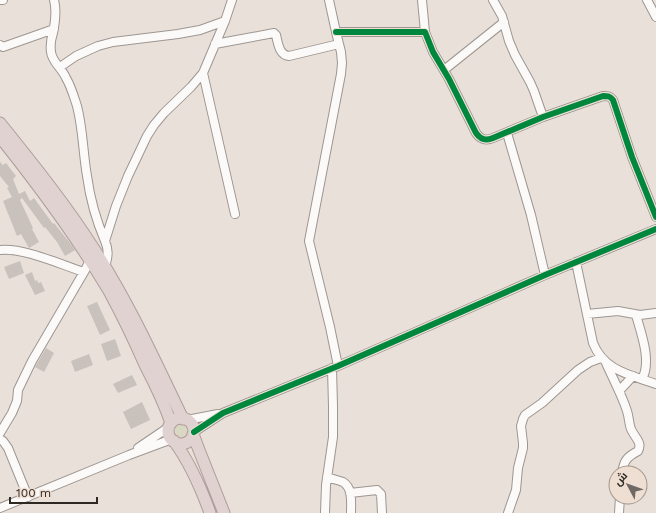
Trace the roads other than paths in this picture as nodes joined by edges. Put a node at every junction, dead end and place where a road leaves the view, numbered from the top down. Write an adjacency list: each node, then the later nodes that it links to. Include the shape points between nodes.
1 (54, 0): 10 (street)
2 (232, 0): 8 (street)
3 (329, 0): 11 (street)
4 (422, 0): 12 (street)
5 (493, 0): 9 (street)
6 (647, 0): 7 (street)
7 (656, 17)
8 (225, 21): 13 (street); 16 (street, via 200,30 112,42 76,56)
9 (504, 22): 17 (street); 19 (street, via 509,41 530,82)
10 (54, 29): 15 (street, via 3,47); 16 (street, via 51,53)
11 (336, 32): 12 (street); 14 (street)
12 (425, 32): 17 (street)
13 (215, 44): 14 (street, via 274,33 285,56); 18 (street)
14 (339, 44): 37 (street, via 342,58 341,74 309,241 330,327)
15 (0, 45)
16 (60, 68): 26 (street, via 71,90 81,123 88,186 96,219)
17 (444, 70): 21 (street, via 479,137 487,140)
18 (203, 73): 23 (street); 26 (street, via 164,113 147,136 118,200)
19 (543, 116): 21 (street); 24 (street, via 603,96 610,97)
20 (0, 123): 30 (highway, via 39,171)
21 (506, 133): 32 (street, via 531,215)
22 (0, 137): 28 (highway, via 51,203)
23 (235, 214)
24 (656, 217)
25 (656, 229): 29 (street)
26 (105, 241): 30 (street, via 108,255)
27 (0, 250): 31 (street, via 27,253)
28 (90, 261): 31 (street); 44 (highway, via 124,321 164,403)
29 (576, 262): 32 (street); 34 (street)
30 (105, 267): 43 (highway)
31 (84, 272): 45 (street, via 32,361 18,390 12,413)
32 (545, 275): 37 (street)
33 (656, 312): 35 (street)
34 (587, 314): 35 (street, via 618,311); 36 (street, via 593,343)
35 (636, 315): 39 (street, via 645,349 645,372)
36 (603, 360): 38 (street); 41 (street); 60 (street, via 590,362 578,370 523,419 523,448 516,490)
37 (335, 367): 42 (street); 51 (street, via 333,437)
38 (633, 376): 39 (street); 41 (street)
39 (642, 379): 40 (street)
40 (656, 384)
41 (619, 391): 50 (street, via 628,413 630,428 640,445 638,451 630,455)
42 (223, 413): 43 (street); 46 (street)
43 (185, 419): 44 (highway, via 175,420); 46 (highway, via 193,426)
44 (170, 425): 48 (highway, via 168,431); 49 (street)
45 (0, 433)
46 (194, 433): 48 (highway, via 185,443); 56 (highway)
47 (0, 439): 53 (street, via 8,448)
48 (173, 440): 49 (street); 55 (highway, via 187,461)
49 (129, 454): 53 (street)
50 (624, 465)
51 (327, 477): 52 (street, via 344,483); 57 (street)
52 (350, 493): 58 (street); 59 (street, via 377,490 381,494)
53 (28, 497): 54 (street)
54 (0, 508)
55 (210, 513)
56 (224, 513)
57 (325, 513)
58 (351, 513)
59 (382, 513)
60 (508, 513)

